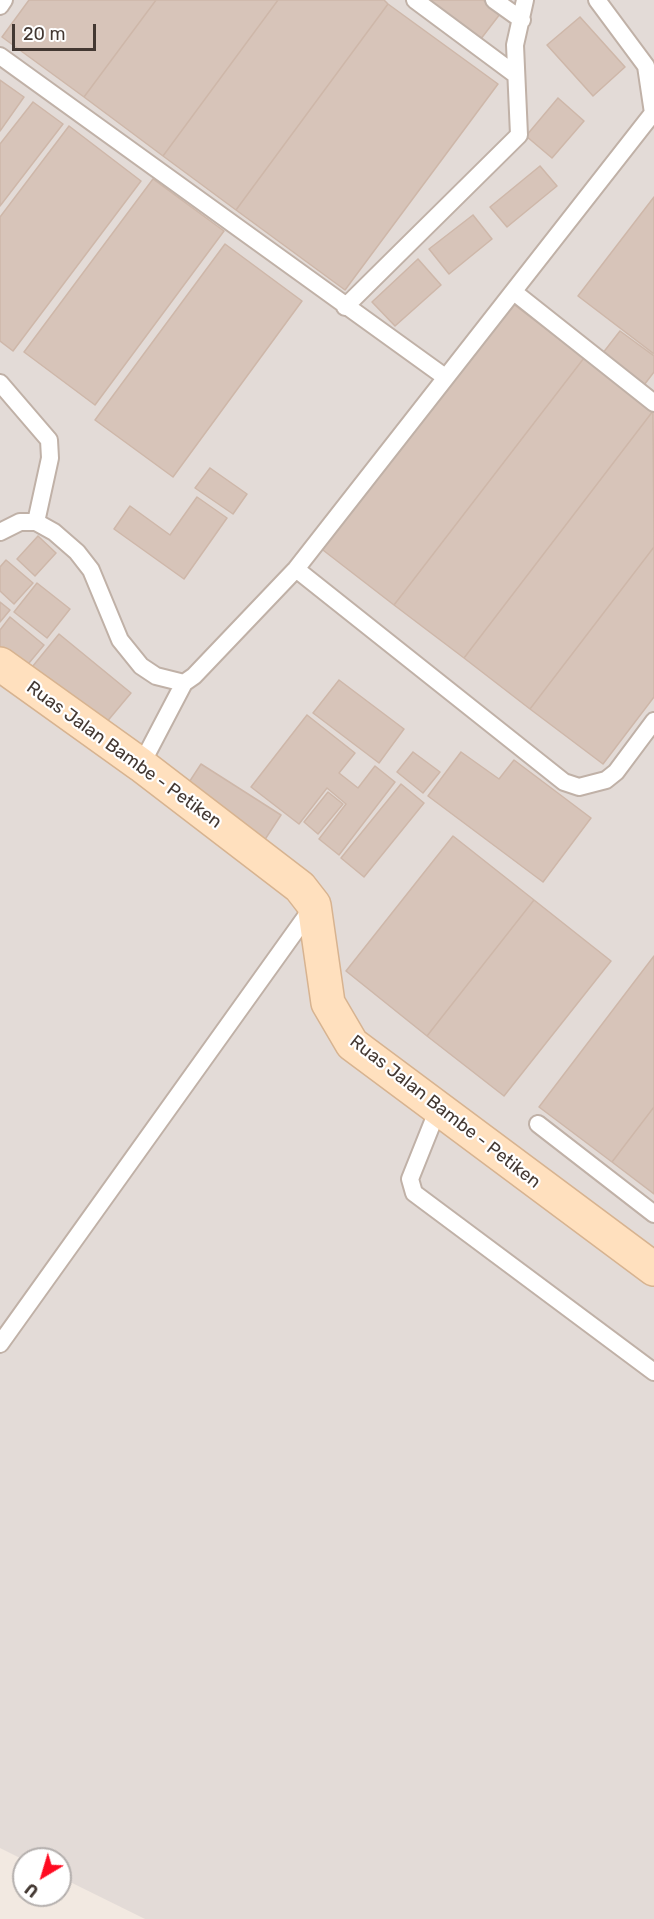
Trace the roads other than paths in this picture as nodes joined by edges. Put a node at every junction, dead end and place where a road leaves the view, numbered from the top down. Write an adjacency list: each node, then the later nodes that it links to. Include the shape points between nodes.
1 (4, 0): 6 (lane)
2 (415, 0): 10 (lane)
3 (494, 0): 7 (lane)
4 (525, 0): 7 (lane)
5 (597, 0): 9 (lane)
6 (0, 6)
7 (522, 20): 10 (lane, via 515,45)
8 (0, 56): 12 (lane)
9 (650, 62): 11 (lane, via 653,113)
10 (516, 75): 12 (lane, via 519,135)
11 (514, 292): 13 (lane); 15 (lane)
12 (345, 308): 13 (lane)
13 (445, 377): 18 (lane)
14 (0, 383): 16 (lane, via 49,440 50,458)
15 (654, 403)
16 (36, 522): 17 (lane, via 20,522); 20 (lane, via 77,552 91,570 120,639 141,666 156,676)
17 (0, 532)
18 (296, 569): 20 (lane, via 195,676); 21 (lane, via 564,782 579,787 606,780)
19 (0, 664): 22 (main road, Ruas Jalan Bambe - Petiken)
20 (184, 682): 22 (lane)
21 (654, 721)
22 (141, 765): 23 (main road, Ruas Jalan Bambe - Petiken, via 300,887)
23 (314, 905): 24 (main road, Ruas Jalan Bambe - Petiken, via 328,1003 343,1033); 28 (lane)
24 (438, 1109): 27 (main road, Ruas Jalan Bambe - Petiken); 29 (lane, via 410,1179 414,1193)
25 (538, 1124): 26 (lane)
26 (654, 1214)
27 (654, 1269)
28 (0, 1344)
29 (654, 1372)

